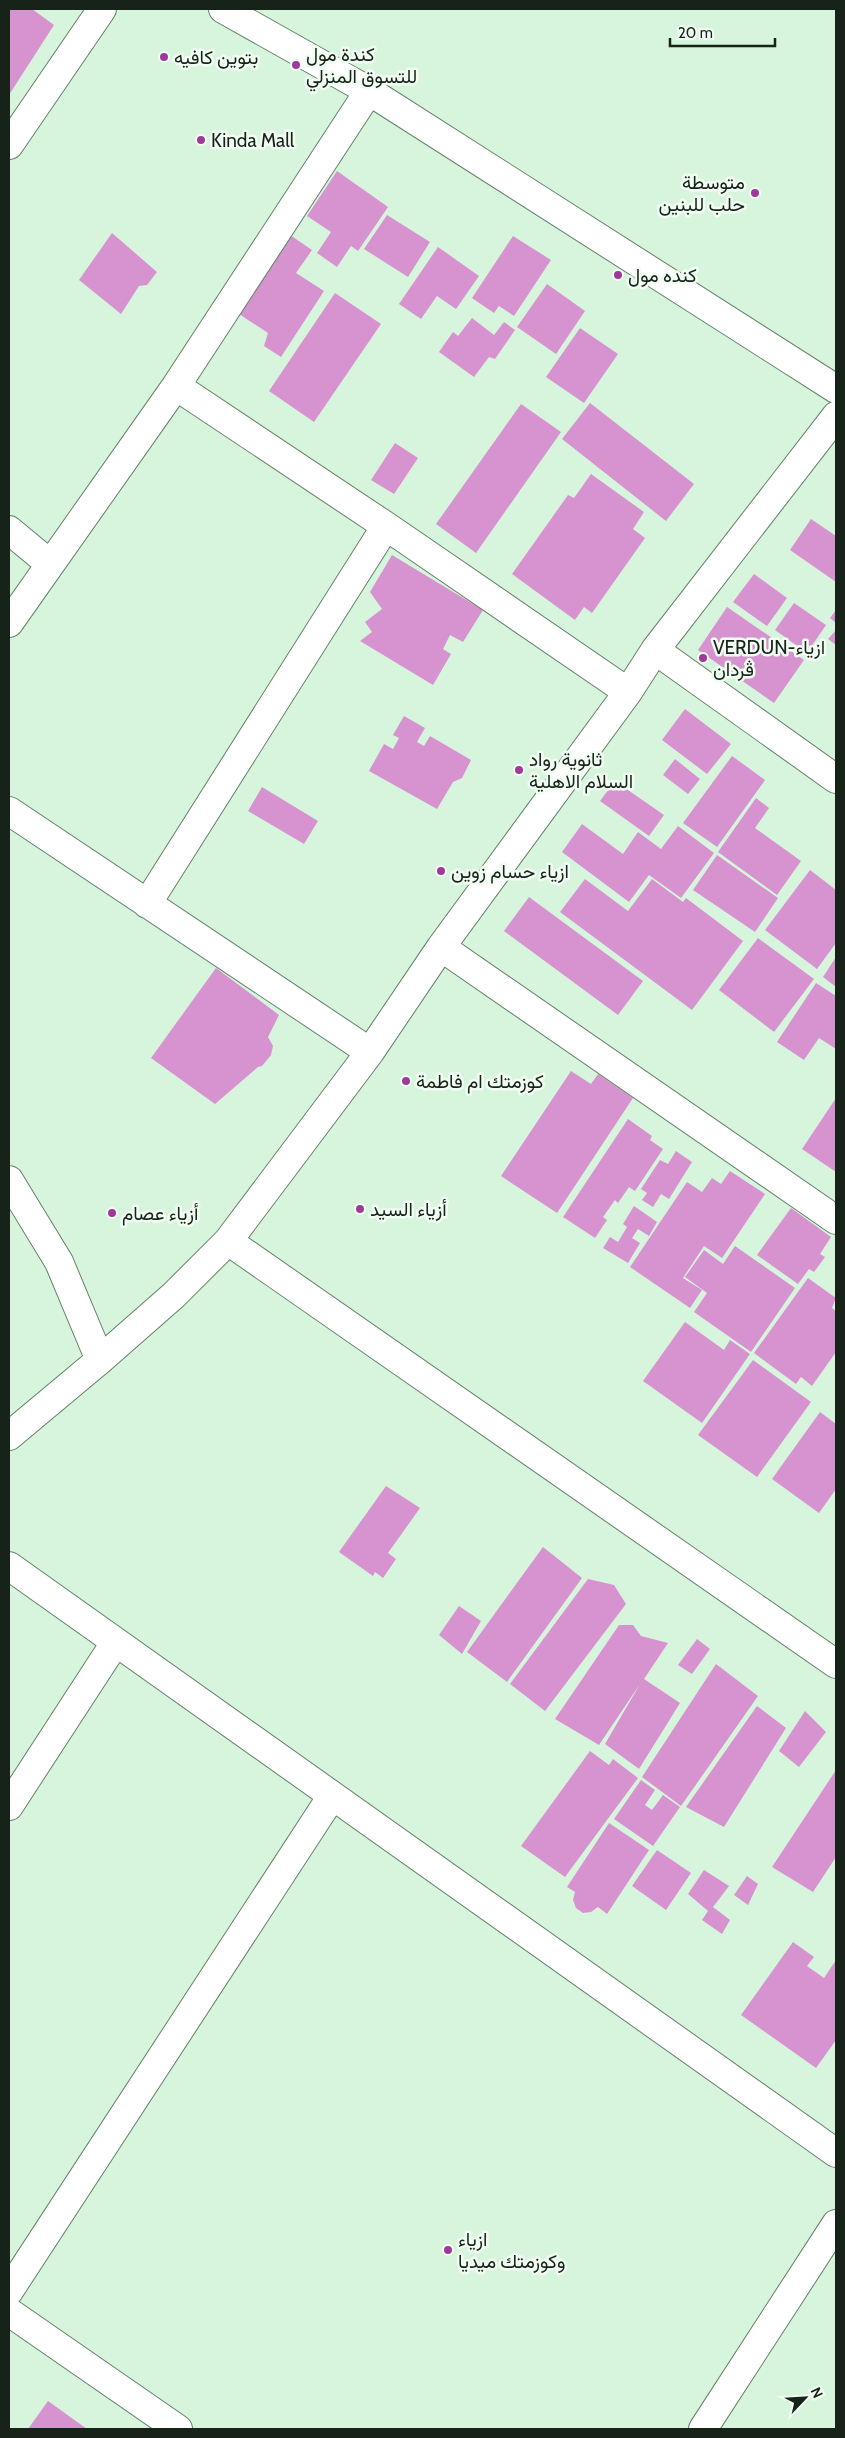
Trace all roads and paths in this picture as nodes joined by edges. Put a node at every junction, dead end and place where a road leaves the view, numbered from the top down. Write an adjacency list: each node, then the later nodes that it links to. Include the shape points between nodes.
1 (102, 9): 4 (street)
2 (223, 9): 3 (street)
3 (369, 91): 5 (street); 6 (street)
4 (9, 145)
5 (176, 386): 8 (street); 10 (street)
6 (836, 389)
7 (836, 416): 12 (street)
8 (386, 526): 13 (street); 16 (street)
9 (9, 530): 10 (street)
10 (50, 564): 11 (street)
11 (9, 623)
12 (655, 650): 13 (street); 14 (street)
13 (628, 692): 17 (street)
14 (836, 779)
15 (9, 811): 16 (street)
16 (147, 904): 18 (street)
17 (441, 947): 18 (street); 20 (street)
18 (370, 1052): 21 (street)
19 (9, 1180): 22 (street, via 59,1262)
20 (836, 1220)
21 (228, 1241): 22 (street, via 174,1295); 26 (street)
22 (100, 1360): 23 (street)
23 (9, 1436)
24 (9, 1566): 25 (street)
25 (116, 1643): 27 (street); 28 (street)
26 (836, 1664)
27 (332, 1796): 29 (street); 31 (street)
28 (9, 1806)
29 (836, 2152)
30 (836, 2224): 34 (street)
31 (9, 2291)
32 (9, 2312): 33 (street)
33 (178, 2429)
34 (703, 2429)

